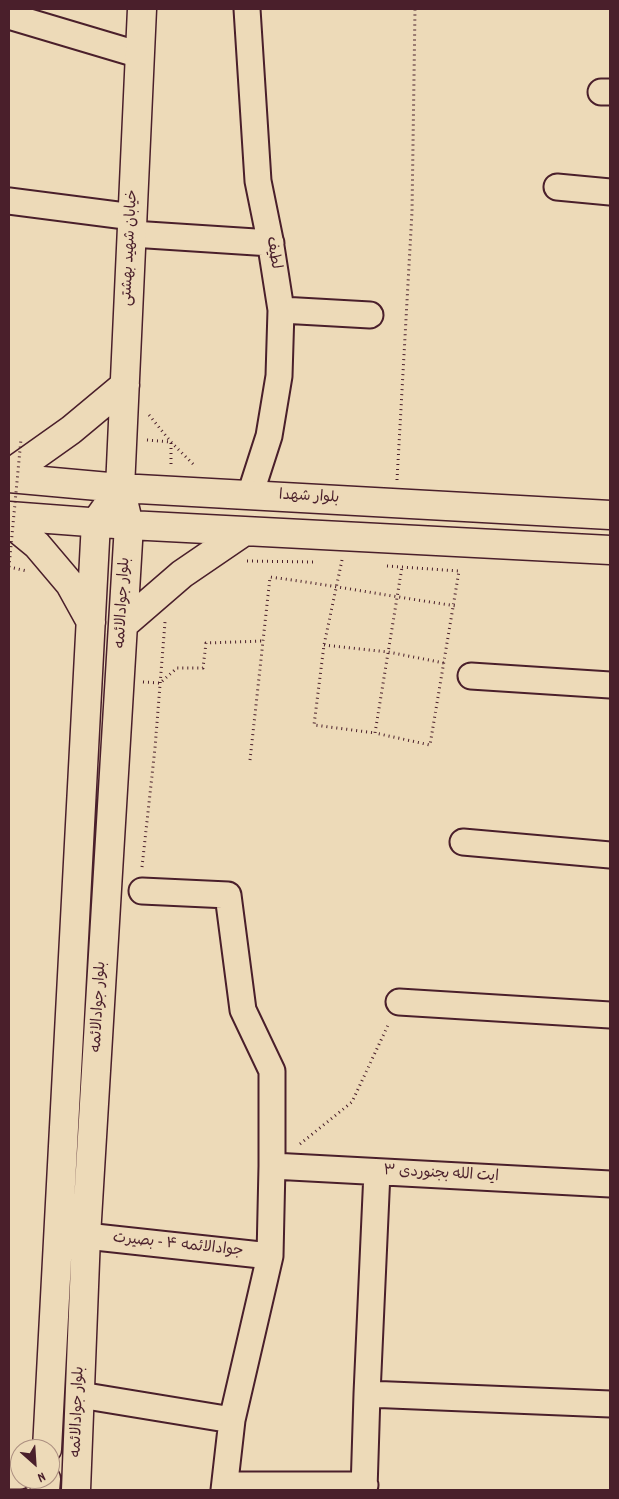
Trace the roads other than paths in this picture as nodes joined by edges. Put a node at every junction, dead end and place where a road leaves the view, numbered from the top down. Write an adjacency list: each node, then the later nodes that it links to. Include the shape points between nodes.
1 (142, 9): 4 (main road, خیابان شهید بهشتی)
2 (248, 9): 9 (street, لطیف, via 258,182)
3 (9, 16): 4 (street)
4 (140, 55): 8 (main road, خیابان شهید بهشتی)
5 (557, 187): 6 (street)
6 (610, 192)
7 (9, 201): 8 (street)
8 (132, 226): 9 (street); 12 (main road, خیابان شهید بهشتی)
9 (271, 243): 10 (street, لطیف)
10 (281, 310): 11 (street); 16 (street, لطیف, via 279,376 269,436)
11 (370, 315)
12 (125, 385): 13 (main road, via 71,430); 15 (main road, خیابان شهید بهشتی)
13 (9, 474)
14 (9, 478): 15 (main road, بلوار شهدا)
15 (120, 488): 16 (main road, بلوار شهدا); 20 (main road); 21 (main road, بلوار جوادالائمه)
16 (250, 495): 17 (main road, بلوار شهدا)
17 (610, 515)
18 (9, 516): 20 (main road)
19 (9, 522): 24 (main road, via 37,545 70,584)
20 (96, 522): 21 (main road); 24 (main road, بلوار جوادالائمه)
21 (129, 525): 22 (main road); 25 (main road, بلوار جوادالائمه)
22 (245, 531): 23 (main road); 25 (main road, via 182,574)
23 (610, 550)
24 (91, 623): 42 (main road, بلوار جوادالائمه)
25 (123, 625): 36 (main road, بلوار جوادالائمه)
26 (471, 676): 27 (street)
27 (610, 685)
28 (463, 842): 29 (street)
29 (610, 855)
30 (142, 892): 33 (street, via 228,895 243,1010 272,1071)
31 (399, 1002): 32 (street)
32 (610, 1015)
33 (272, 1166): 34 (street, ایت الله بجنوردی ۳); 37 (street)
34 (376, 1172): 35 (street, ایت الله بجنوردی ۳); 38 (street)
35 (610, 1184)
36 (86, 1236): 37 (street, جوادالائمه ۴ - بصیرت); 39 (main road, بلوار جوادالائمه)
37 (270, 1256): 41 (street)
38 (367, 1394): 40 (street); 44 (street)
39 (80, 1395): 41 (street); 45 (main road, بلوار جوادالائمه)
40 (610, 1404)
41 (232, 1420): 43 (street)
42 (48, 1439)
43 (224, 1488): 44 (street)
44 (364, 1488)
45 (76, 1490)

